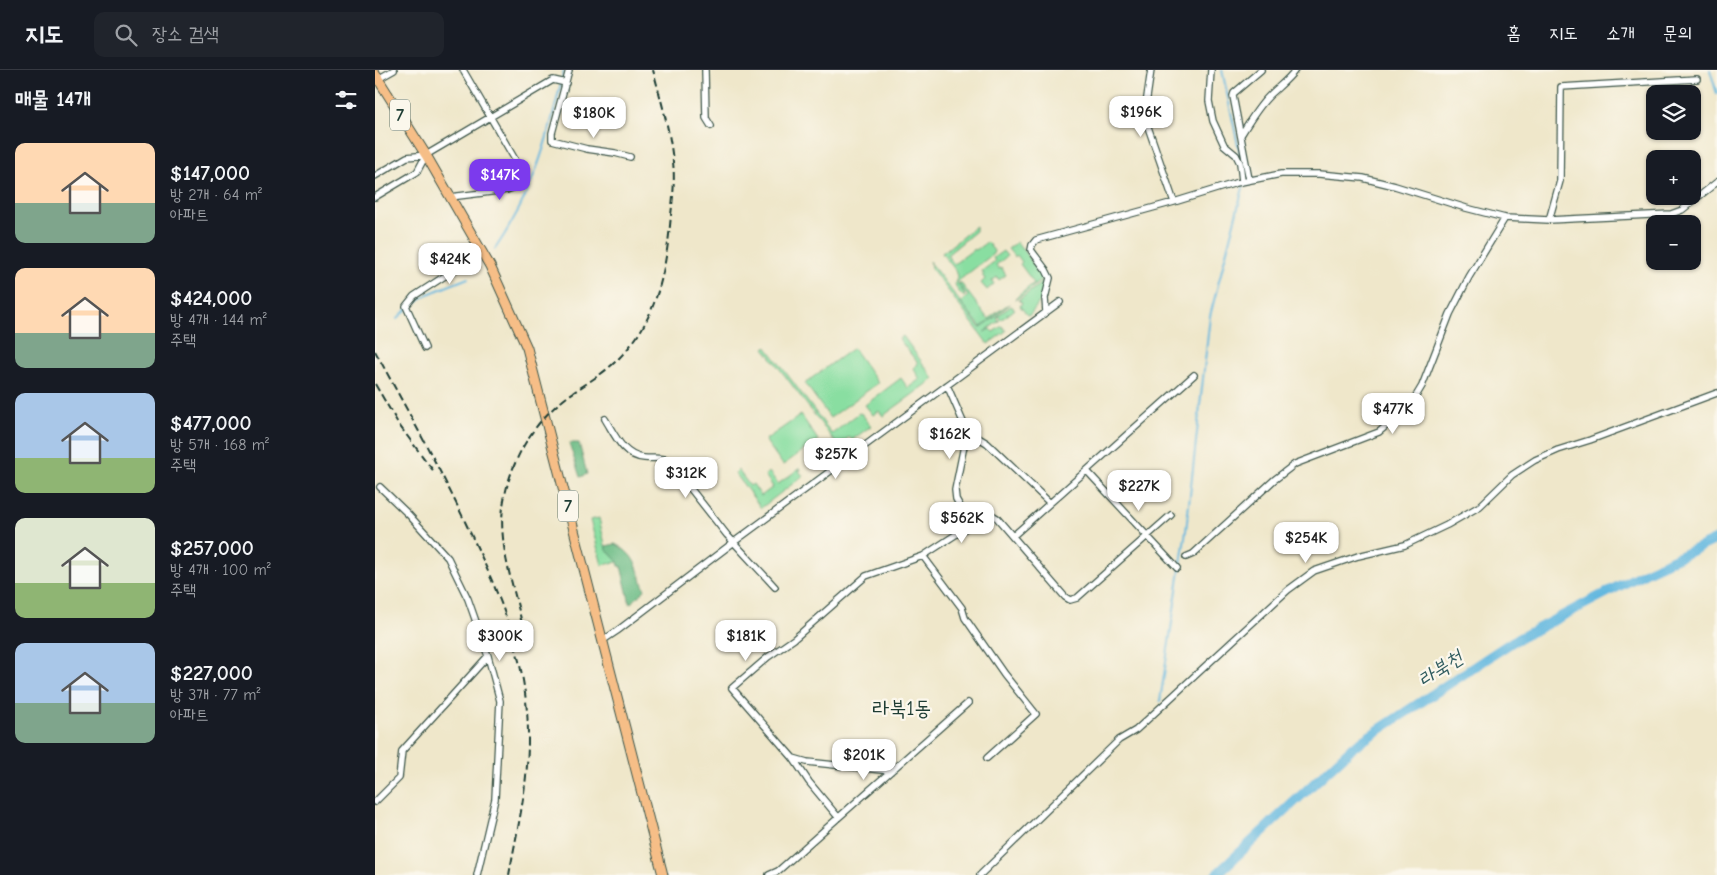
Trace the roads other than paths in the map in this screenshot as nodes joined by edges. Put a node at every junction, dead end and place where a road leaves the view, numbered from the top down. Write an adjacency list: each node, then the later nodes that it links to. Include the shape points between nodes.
1 (394, 70): 9 (street)
2 (463, 70): 12 (street)
3 (569, 70): 11 (street)
4 (705, 70): 13 (street, via 706,118)
5 (1151, 70): 23 (street, via 1145,111)
6 (1211, 70): 19 (street, via 1209,101 1213,121 1224,145 1240,163)
7 (1261, 70): 14 (street, via 1234,92)
8 (1295, 70): 14 (street, via 1268,97)
9 (377, 76): 15 (highway, 7)
10 (1697, 79): 25 (street, via 1561,87 1560,181)
11 (559, 82): 12 (street); 16 (street, via 552,140)
12 (491, 117): 15 (street); 22 (street, via 524,180 507,190)
13 (711, 126)
14 (1241, 135): 18 (street)
15 (426, 155): 17 (street, via 407,157); 21 (street, via 417,172); 22 (highway, 7)
16 (630, 157)
17 (375, 176)
18 (1249, 180): 19 (street); 24 (street, via 1281,174 1363,178)
19 (1242, 181): 23 (street)
20 (1717, 182): 25 (street, via 1682,210 1671,214)
21 (375, 197)
22 (450, 197): 26 (highway, 7)
23 (1174, 202): 28 (street, via 1036,240 1031,250 1050,278 1045,298)
24 (1505, 218): 25 (street); 44 (street, via 1450,314 1413,401 1379,432 1288,468)
25 (1549, 220)
26 (482, 252): 29 (street, via 414,296 407,309); 47 (highway, 7, via 527,348)
27 (1060, 302): 28 (street)
28 (1046, 312): 31 (street)
29 (425, 348)
30 (1194, 375): 35 (street)
31 (947, 385): 34 (street); 42 (street)
32 (1717, 393): 58 (street, via 1535,460 1512,475 1480,506 1431,534 1400,547 1333,564 1304,577 1136,730 1119,740)
33 (605, 419): 42 (street, via 632,455 668,460)
34 (967, 431): 37 (street, via 987,443); 39 (street, via 955,490 956,499)
35 (1087, 471): 37 (street); 41 (street)
36 (380, 486): 48 (street, via 448,558 468,599)
37 (1050, 503): 40 (street)
38 (1171, 515): 41 (street)
39 (971, 526): 40 (street, via 989,513); 43 (street)
40 (1013, 536): 41 (street, via 1065,597 1073,600)
41 (1147, 536): 45 (street)
42 (734, 542): 46 (street); 47 (street)
43 (923, 556): 50 (street, via 866,576 732,688); 51 (street, via 1036,714)
44 (1186, 557)
45 (1177, 568)
46 (775, 587)
47 (602, 641): 56 (highway, 7)
48 (487, 656): 53 (street, via 401,751 399,778); 55 (street, via 500,711 495,799)
49 (968, 703): 52 (street)
50 (793, 758): 52 (street); 54 (street)
51 (987, 758)
52 (891, 771): 54 (street)
53 (375, 802)
54 (838, 816): 57 (street, via 778,871)
55 (477, 875)
56 (663, 875)
57 (769, 875)
58 (979, 875)

